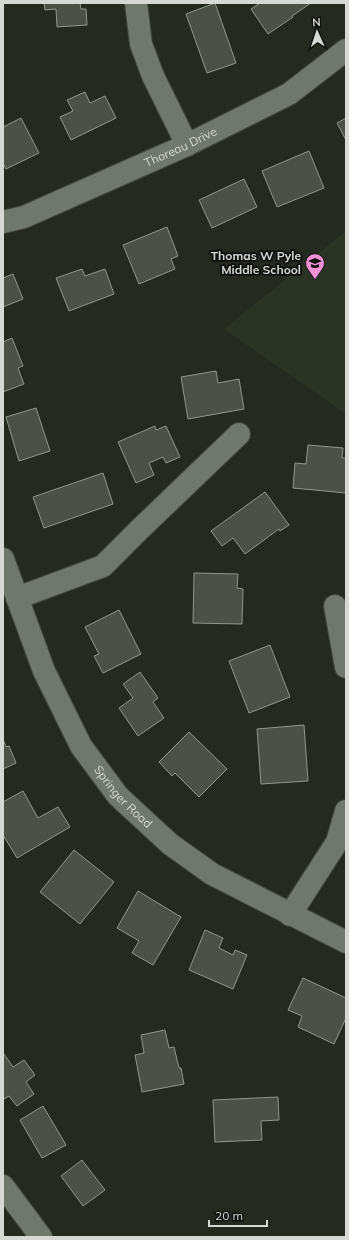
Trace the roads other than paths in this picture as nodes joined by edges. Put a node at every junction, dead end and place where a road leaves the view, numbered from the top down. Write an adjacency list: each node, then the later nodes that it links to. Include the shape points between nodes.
1 (136, 3): 3 (street, via 141,44 153,76)
2 (346, 50): 3 (street, Thoreau Drive, via 289,94)
3 (187, 145): 4 (street, Thoreau Drive, via 24,217)
4 (3, 222)
5 (239, 434): 7 (street, via 103,566)
6 (3, 559): 7 (street, Springer Road)
7 (17, 598): 11 (street, Springer Road, via 44,671 80,746 118,796 170,844 212,874)
8 (334, 606): 9 (street)
9 (346, 667)
10 (346, 811): 11 (street, via 337,842)
11 (290, 915): 12 (street, Springer Road)
12 (346, 942)
13 (3, 1186): 14 (street)
14 (41, 1237)

